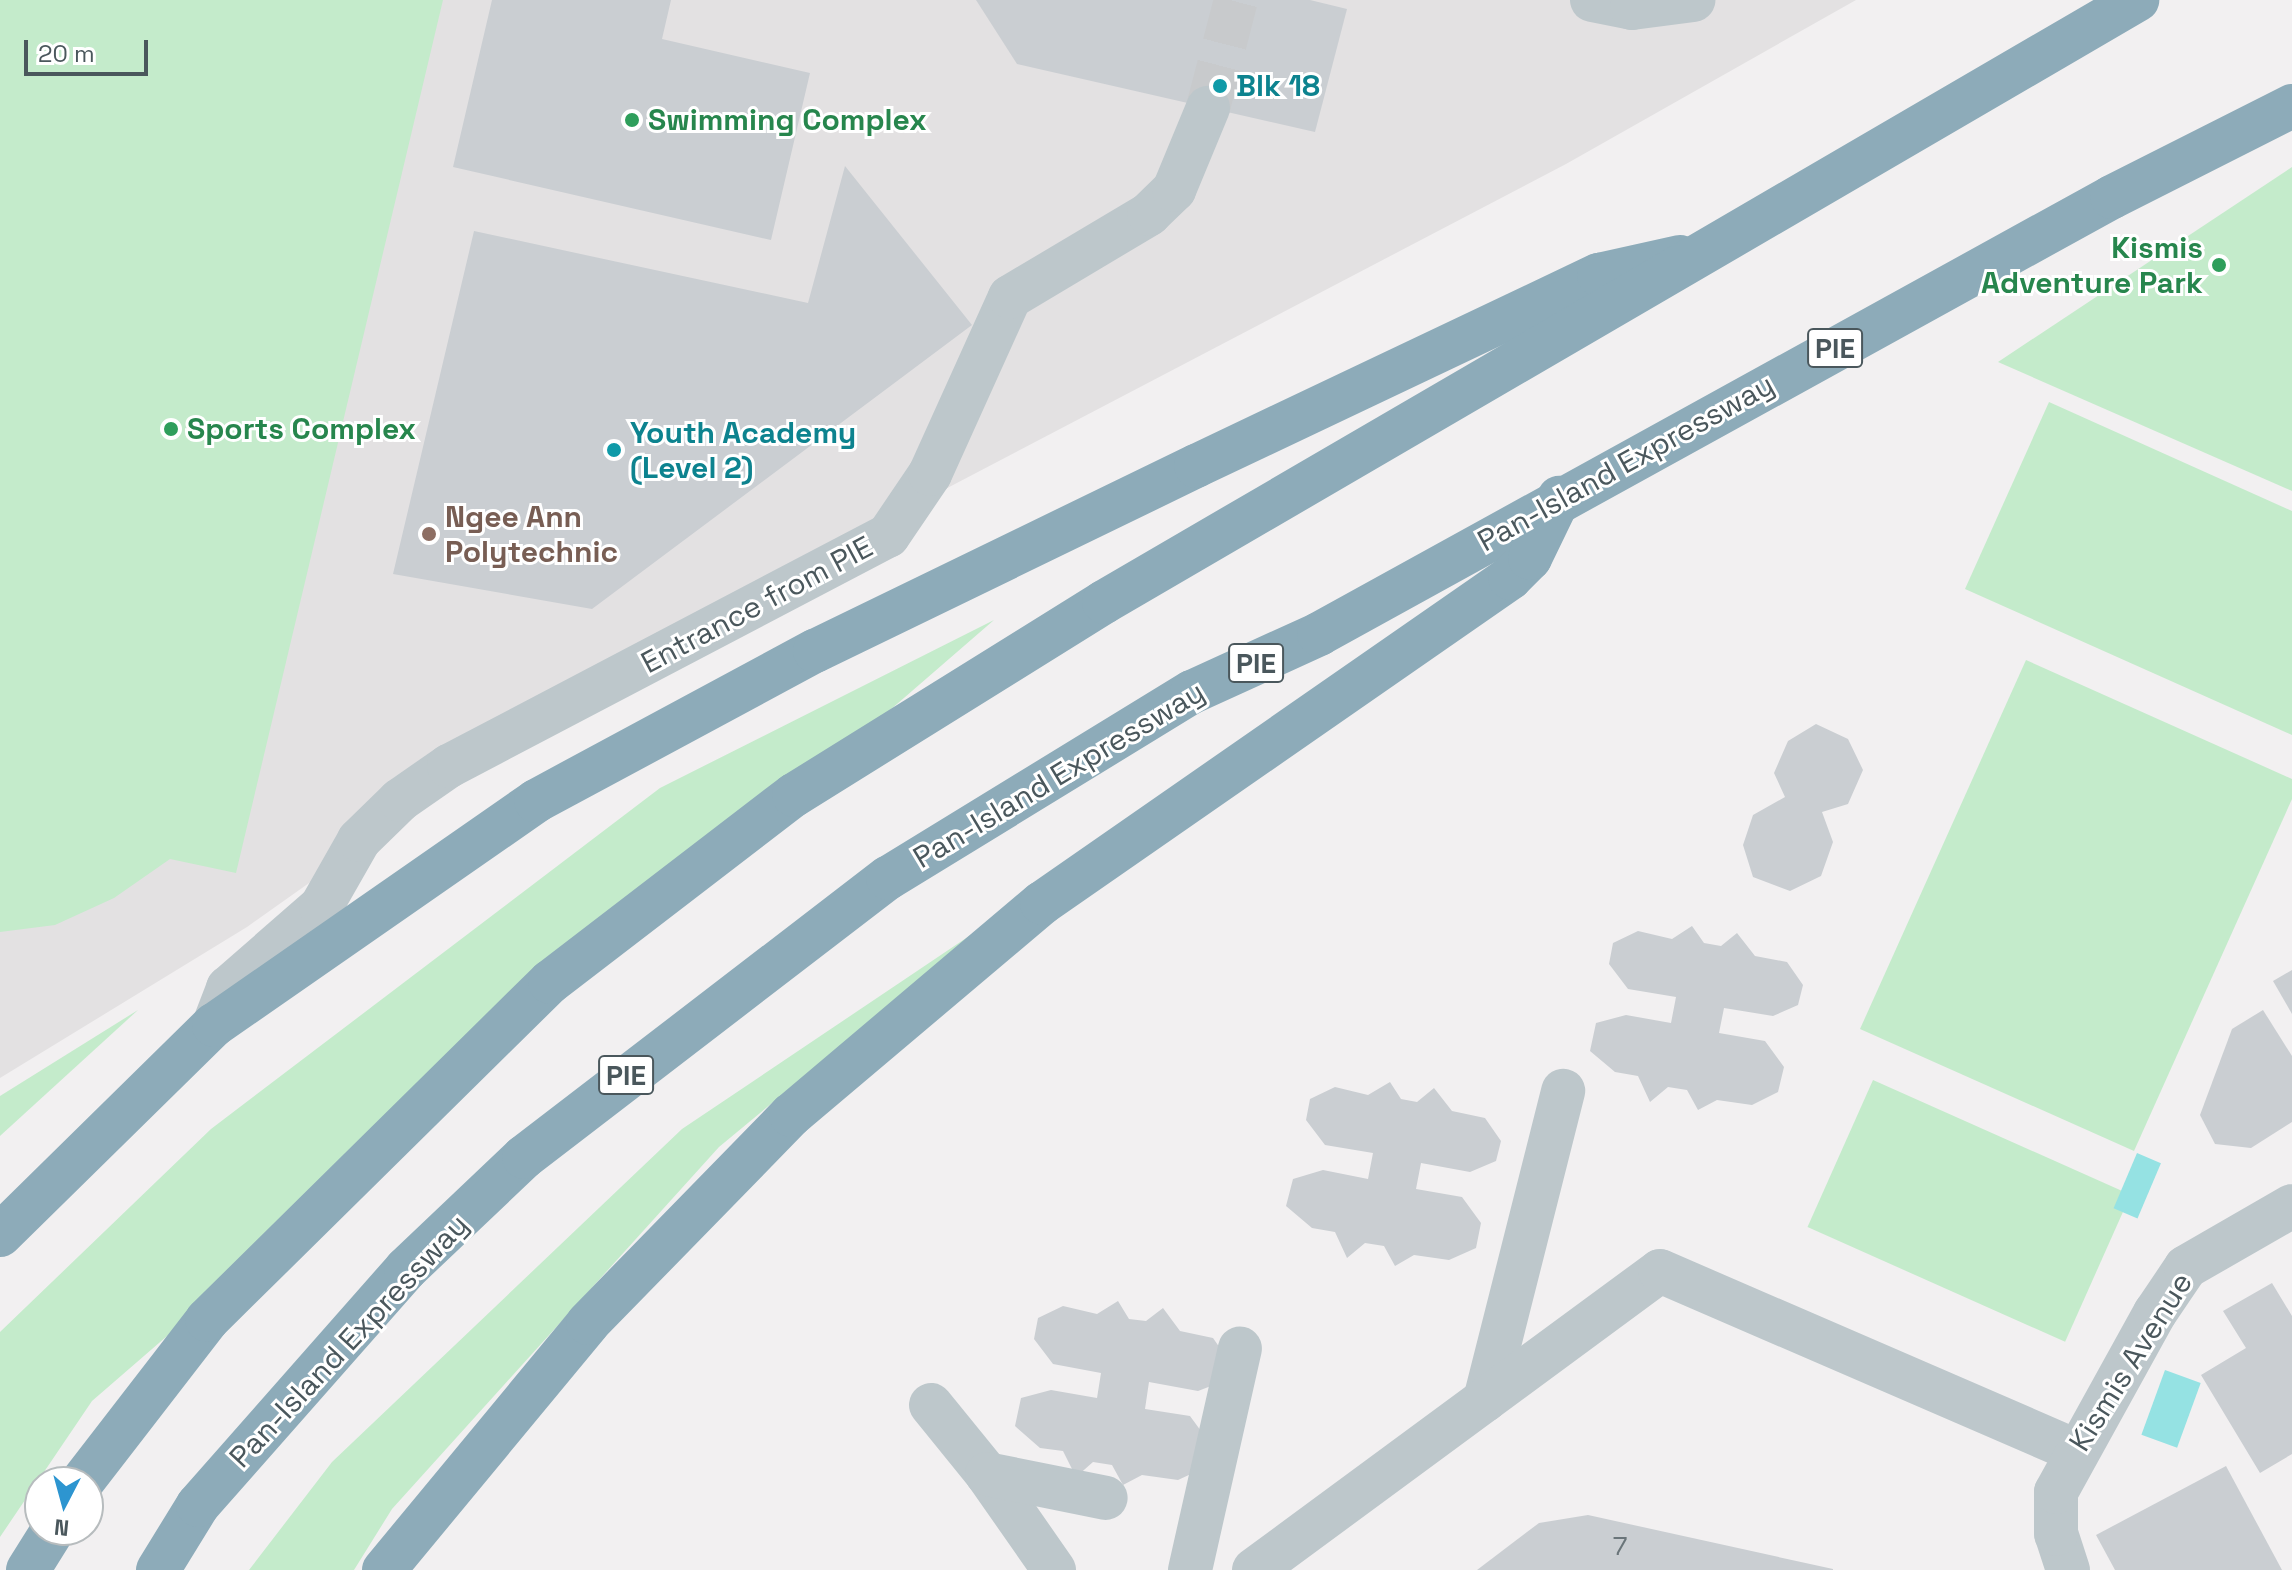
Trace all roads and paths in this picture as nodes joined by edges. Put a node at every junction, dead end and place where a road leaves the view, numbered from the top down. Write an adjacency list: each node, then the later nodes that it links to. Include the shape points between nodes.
1 (1592, 0): 2 (street, via 1632,8)
2 (1693, 0)
3 (2137, 0): 6 (highway)
4 (2292, 106): 7 (highway, Pan-Island Expressway / PIE)
5 (1208, 108): 8 (street, Entrance from PIE, via 1174,190 1149,214 1010,297 930,474 888,536 449,766 400,800 359,840 321,907 228,988)
6 (1710, 253): 8 (highway, via 1599,275 815,651 536,801); 16 (highway, via 1104,602 794,795 517,1014 207,1320)
7 (1559, 498): 21 (highway, Pan-Island Expressway / PIE, via 1319,634 1192,692 888,878 651,1054 524,1157 406,1269 198,1505); 22 (highway, via 1530,558 1510,578 1042,903 791,1115 588,1323)
8 (214, 1025): 11 (highway)
9 (1563, 1091): 13 (street)
10 (2292, 1206): 15 (street, Kismis Avenue, via 2186,1267)
11 (0, 1235)
12 (1240, 1349): 24 (street)
13 (1485, 1400): 15 (street, via 1660,1271); 25 (street)
14 (931, 1405): 17 (street)
15 (2074, 1450): 26 (street, Kismis Avenue, via 2056,1492 2056,1534)
16 (94, 1466)
17 (987, 1474): 18 (street); 23 (street)
18 (1106, 1498)
19 (43, 1546): 20 (highway)
20 (28, 1570)
21 (158, 1570)
22 (384, 1570)
23 (1054, 1570)
24 (1190, 1570)
25 (1254, 1570)
26 (2068, 1570)

